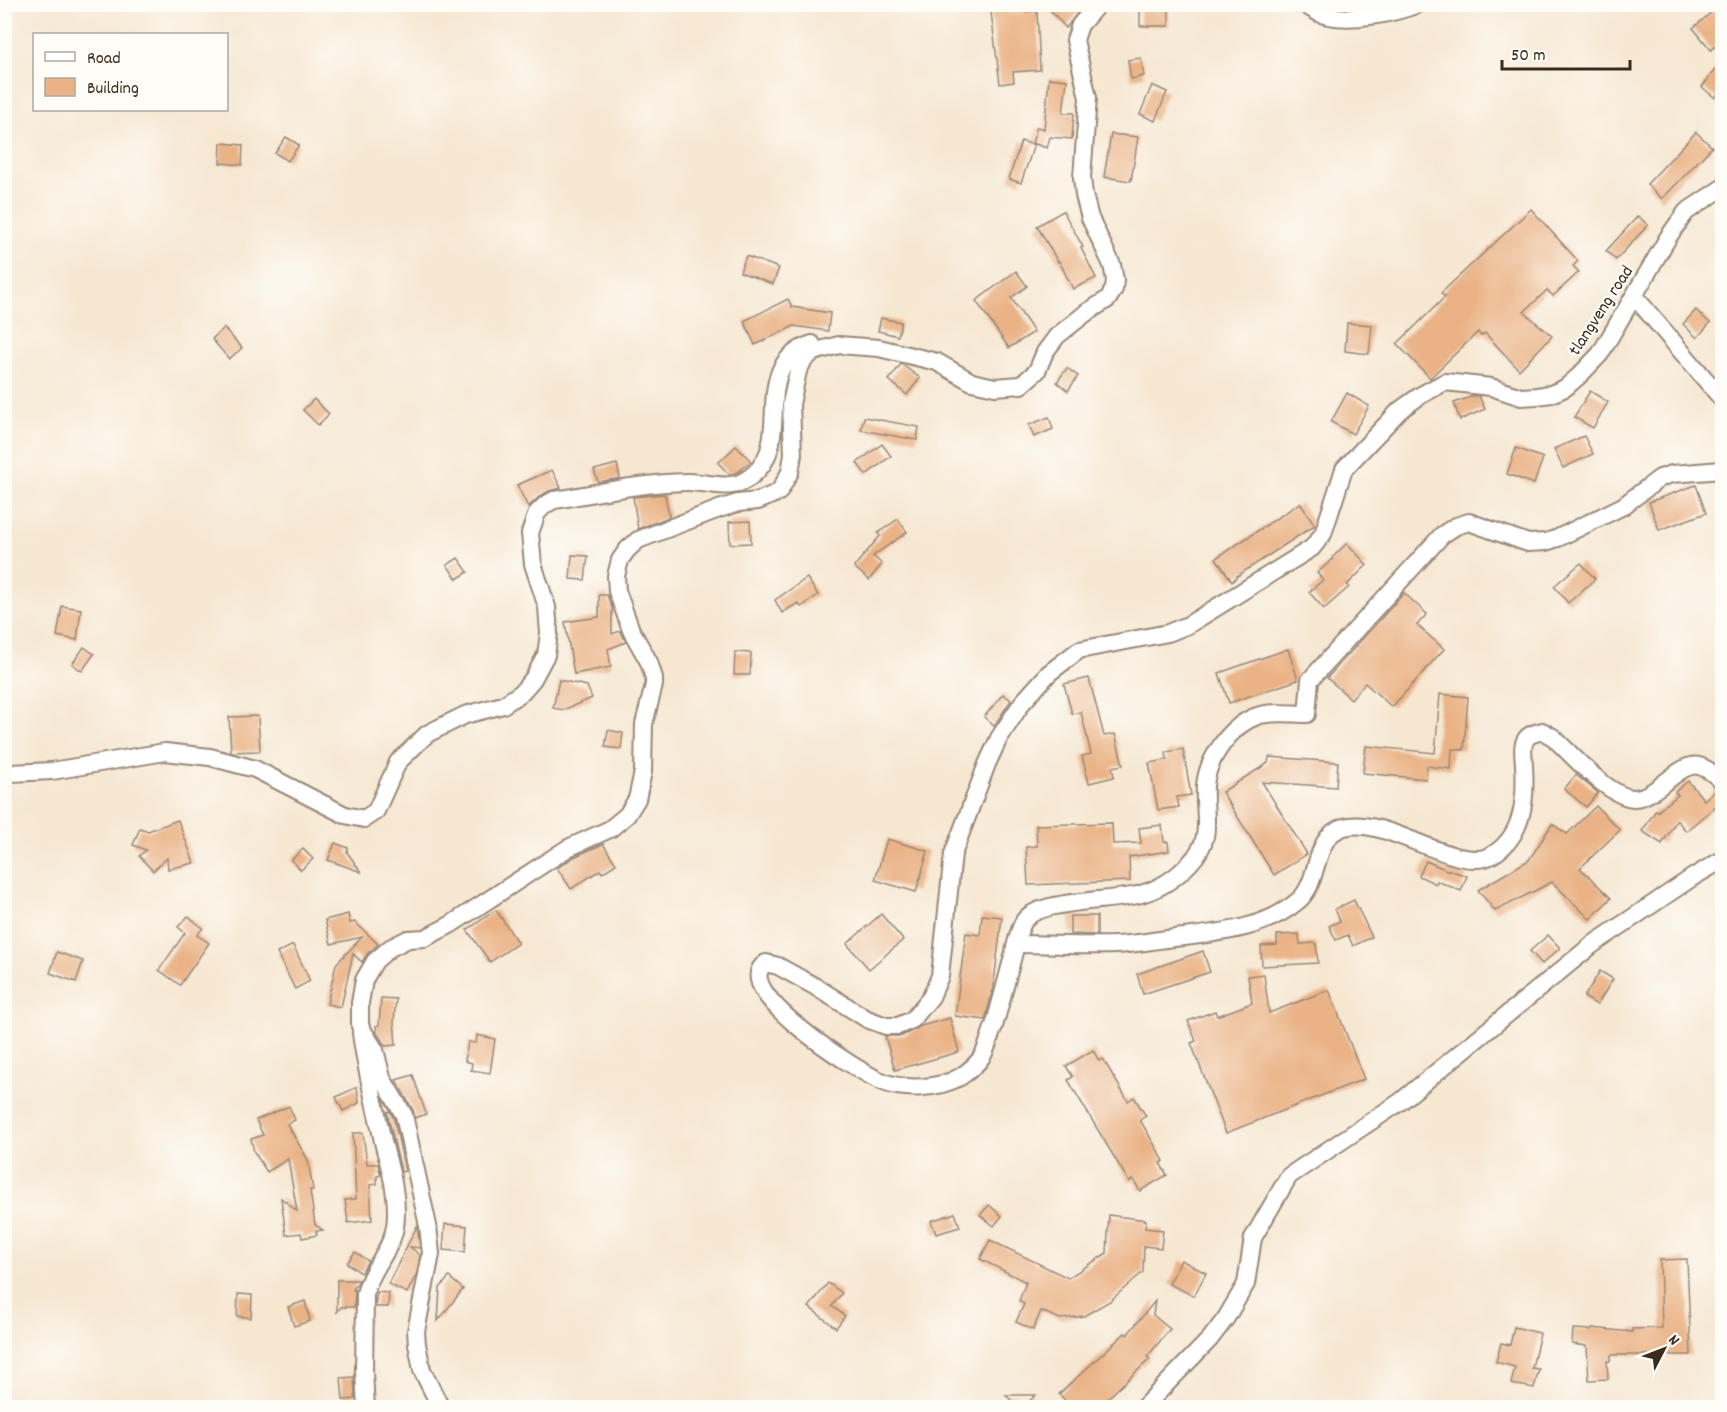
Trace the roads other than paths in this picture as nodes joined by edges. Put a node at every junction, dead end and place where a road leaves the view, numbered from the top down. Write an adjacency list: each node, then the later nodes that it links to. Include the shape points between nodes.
1 (1098, 4): 6 (street, via 1080,25 1075,40 1088,98 1084,195 1090,218 1113,265 1114,289 1108,299 1057,336 1037,371 1020,385 995,387 972,382 937,362 879,348)
2 (1304, 4): 3 (street, via 1323,15 1349,19)
3 (1418, 4)
4 (1722, 188): 5 (street, tlangveng road, via 1686,212)
5 (1635, 297): 7 (street); 12 (street, tlangveng road, via 1600,354 1572,382 1551,394 1521,397 1491,387 1445,382 1421,395 1400,410 1344,469 1323,534 1312,548 1188,625 1168,633 1079,650 1049,673 1022,703 987,764 952,854 940,976 931,997 912,1020 892,1026 867,1019 778,966 766,963 758,975 761,988 773,1005 852,1065 882,1082 930,1087 960,1076 983,1055)
6 (839, 345): 9 (street, via 813,344 801,348 782,367 774,395 768,456 744,482 733,486 663,483 554,500 544,505 532,523 530,543 547,608 549,633 546,656 533,679 503,705 465,715 427,734 398,762 376,811 364,819 345,815 255,769 210,757 165,752 52,771); 13 (street, via 813,352 798,371 791,405 793,455 790,472 779,492 719,509 638,540 620,560 617,591 654,678 644,724 643,772 637,799 627,815 610,829 568,848 450,925 425,938 408,939 390,948 375,961 364,981)
7 (1722, 399)
8 (1722, 470): 12 (street, via 1666,476 1623,506 1546,542 1528,543 1469,522 1442,535 1310,680 1307,714 1257,716 1234,730 1222,745 1205,786 1208,827 1204,842 1186,867 1143,894 1066,904 1033,913 1025,919)
9 (4, 771)
10 (1722, 781): 12 (street, via 1693,765 1657,789 1633,798 1615,792 1542,731 1530,735 1523,746 1524,808 1514,831 1492,855 1464,858 1386,831 1345,826 1332,832 1324,842 1313,878 1301,898 1268,920 1230,931 1117,945)
11 (1722, 860): 16 (street, via 1592,945 1400,1102 1289,1176 1252,1238 1246,1284 1226,1318)
12 (1016, 944)
13 (360, 1026): 14 (street, via 396,1202 391,1239 365,1294); 15 (street, via 375,1050 382,1078 404,1115 428,1226 431,1254 416,1331 422,1370)
14 (366, 1407)
15 (441, 1407)
16 (1143, 1407)

